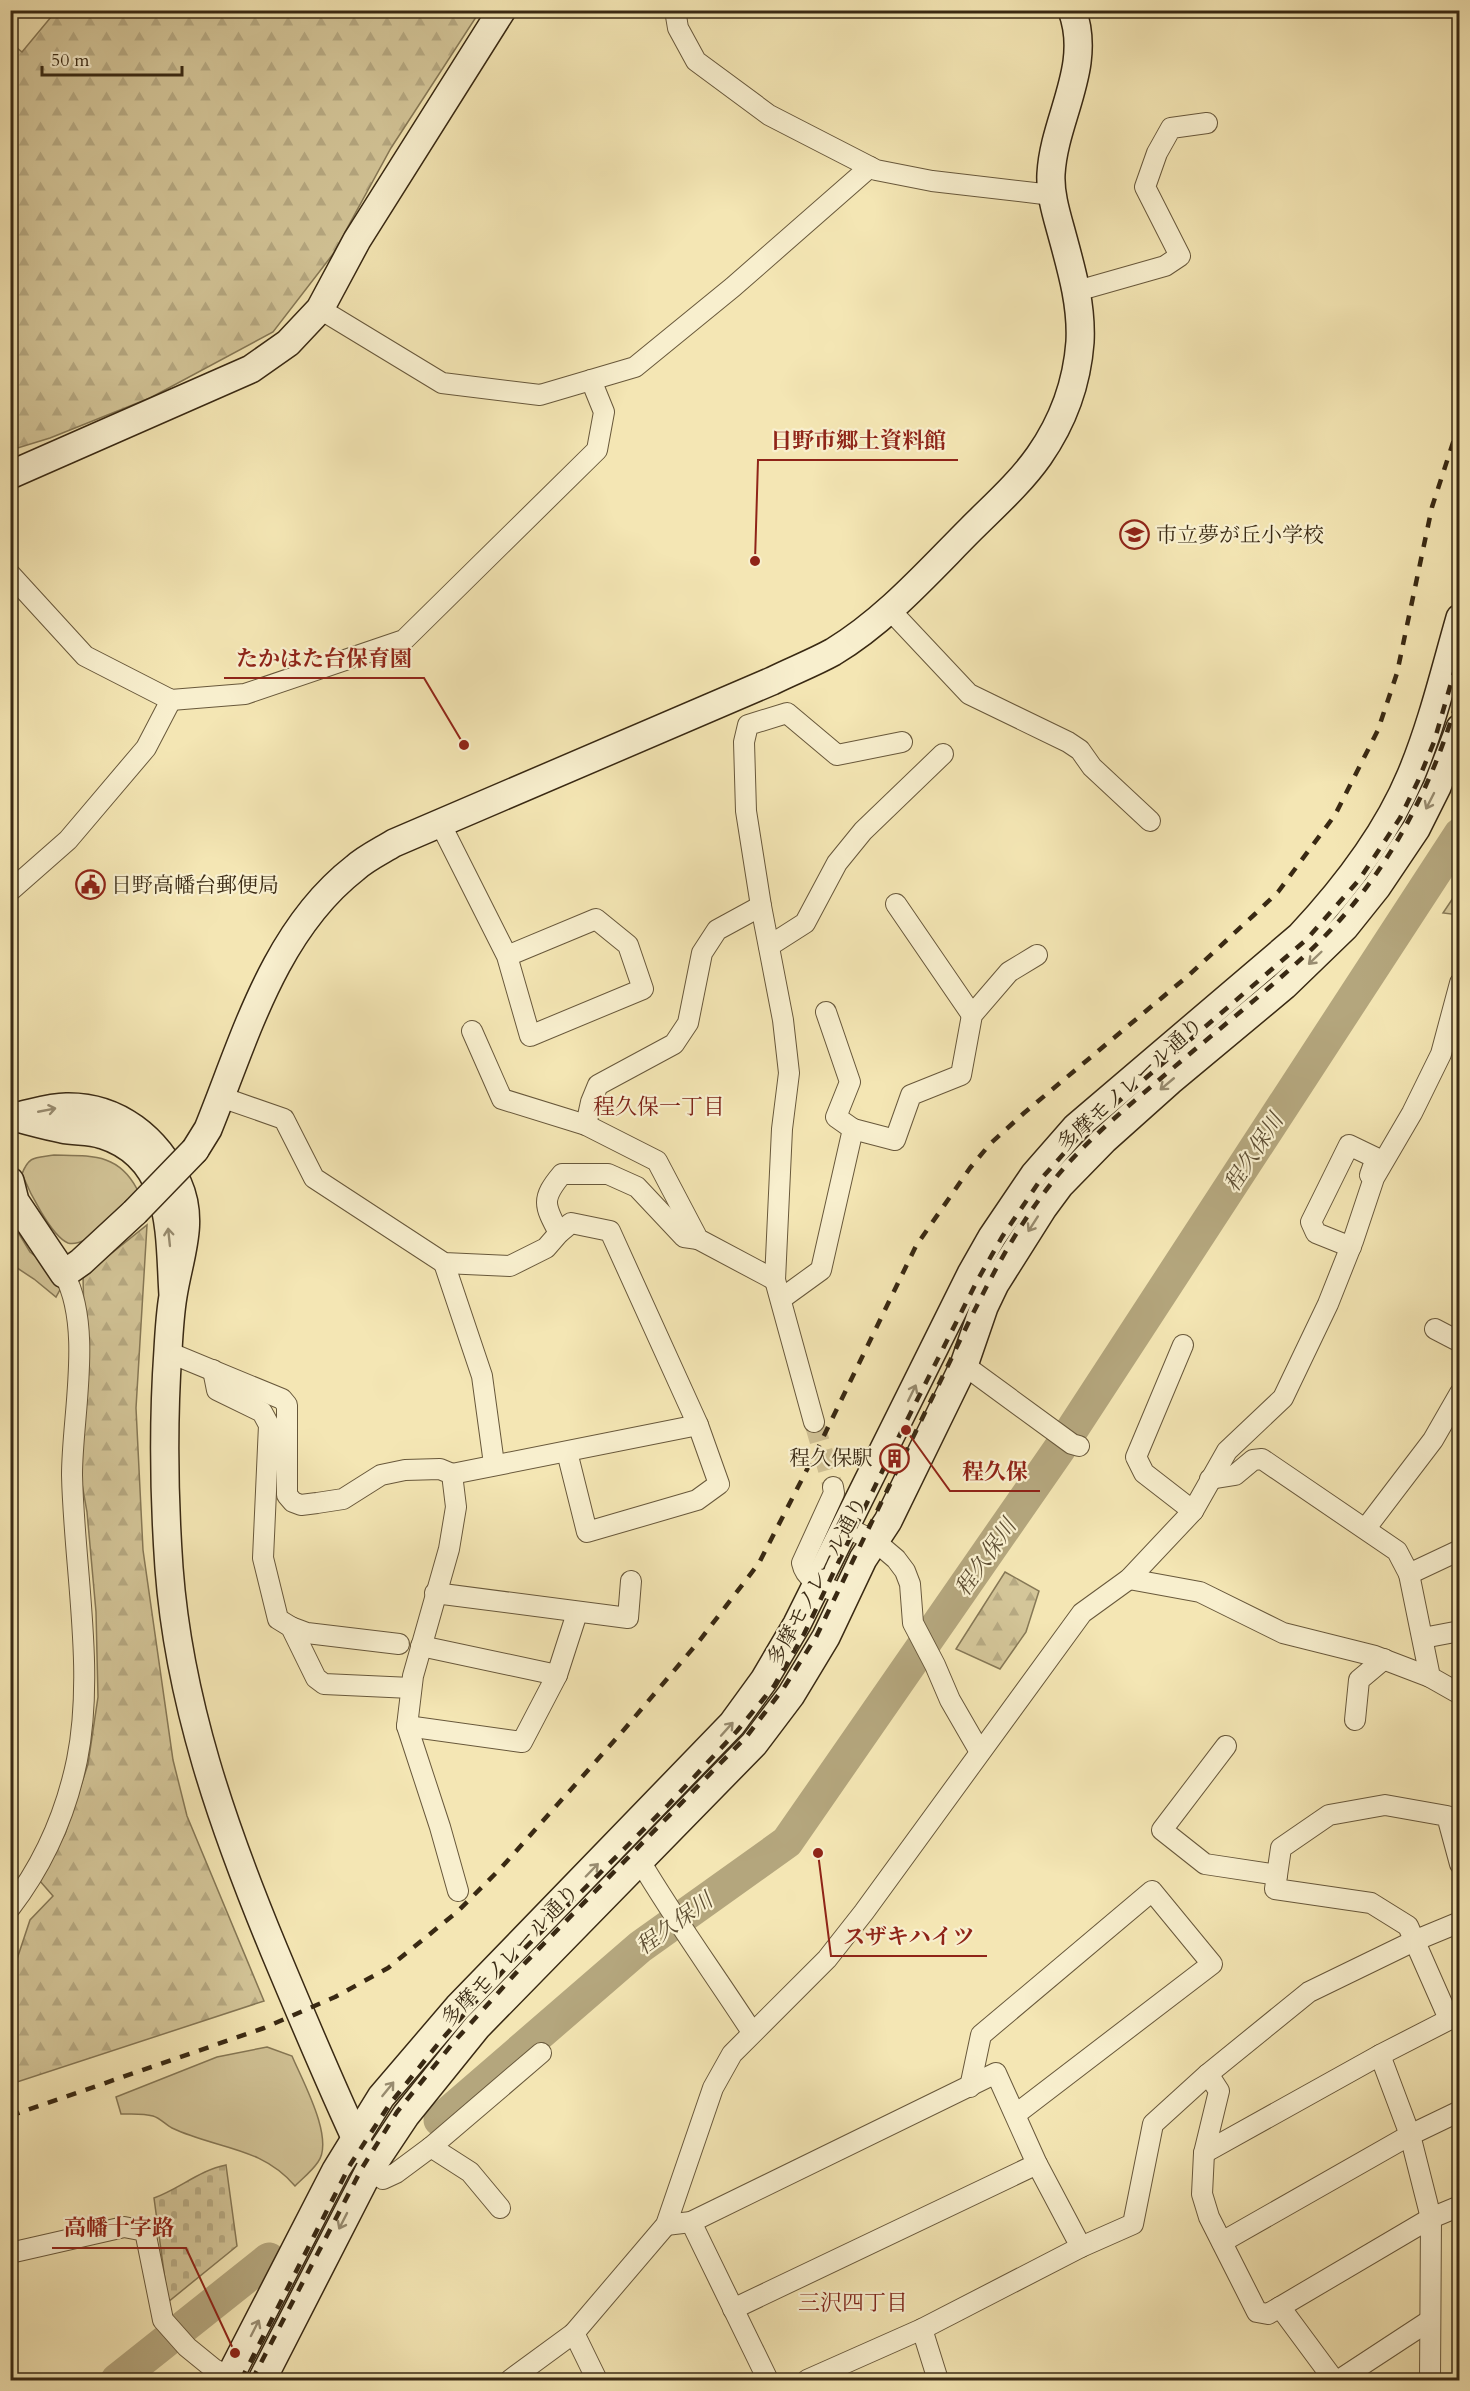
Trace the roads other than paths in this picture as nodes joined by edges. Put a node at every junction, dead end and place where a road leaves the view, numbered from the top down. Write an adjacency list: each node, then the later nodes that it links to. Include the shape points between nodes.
1 (502, 10): 8 (main road, via 357,240)
2 (675, 10): 5 (street, via 678,28 696,61 769,115)
3 (1072, 10): 6 (main road, via 1079,46 1077,70 1054,150)
4 (1207, 123): 7 (street, via 1171,128 1145,187 1180,256 1165,266)
5 (870, 167): 6 (street, via 932,182); 9 (street, via 635,367)
6 (1052, 195): 7 (main road)
7 (1077, 291): 12 (main road, via 1080,343 1076,373 1053,432 1011,489)
8 (320, 309): 9 (street, via 442,383 540,395); 10 (main road, via 288,343 251,369)
9 (591, 380): 14 (street, via 604,412 597,450 404,640 245,694)
10 (10, 475)
11 (10, 574): 14 (street, via 85,656)
12 (890, 610): 20 (street, via 969,694 1068,741); 21 (main road, via 833,651 772,681)
13 (1460, 618): 18 (main road, 多摩モノレール通り)
14 (171, 700): 22 (street, via 146,748 68,840)
15 (1460, 728): 19 (main road, 多摩モノレール通り)
16 (902, 742): 24 (street, via 837,755 787,713 748,725 744,742 746,811)
17 (943, 754): 25 (street, via 863,831 837,863 805,923)
18 (1418, 756): 19 (street); 60 (main road, 多摩モノレール通り, one-way to 18, via 970,1274 1034,1175 1076,1127 1276,957 1328,906 1374,843)
19 (1452, 771): 48 (main road, 多摩モノレール通り, one-way to 48, via 1398,858 1345,927 1284,986 1137,1110 1060,1185 995,1284)
20 (1150, 821)
21 (440, 823): 27 (street); 32 (main road, via 393,843 355,867 295,932 261,998)
22 (10, 891)
23 (896, 903): 30 (street)
24 (761, 906): 25 (street); 34 (street, via 717,930 702,953 688,1023 674,1044 598,1085)
25 (770, 946): 43 (street, via 789,1072 782,1140)
26 (1037, 955): 30 (street, via 1009,972)
27 (507, 956): 27 (street, via 596,919 628,945 643,989 530,1036)
28 (1460, 983): 36 (street, via 1441,1054)
29 (826, 1012): 35 (street, via 850,1082 836,1117)
30 (972, 1015): 35 (street, via 961,1075 911,1095 895,1140)
31 (472, 1031): 34 (street, via 502,1099)
32 (221, 1097): 41 (street, via 284,1119 314,1178); 42 (main road, bridge, via 195,1150 135,1212)
33 (11, 1122): 47 (main road, via 104,1135 143,1159 153,1173 164,1195 169,1235 173,1295)
34 (586, 1125): 39 (street, via 657,1161)
35 (853, 1129): 43 (street, via 821,1270)
36 (1374, 1178): 40 (street); 40 (street, via 1370,1175 1376,1158 1349,1145 1311,1222 1316,1233)
37 (10, 1181): 42 (main road, via 15,1201)
38 (559, 1233): 39 (street, via 548,1211 549,1190 562,1174 608,1174 637,1187 684,1237); 41 (street, via 546,1248 510,1266); 52 (street, via 571,1223 610,1231)
39 (698, 1239): 43 (street)
40 (1351, 1247): 57 (street, via 1283,1398 1227,1451)
41 (444, 1263): 55 (street, via 482,1376)
42 (64, 1274): 89 (street, via 72,1289 78,1318 72,1474 83,1660 79,1742 57,1828 30,1882)
43 (778, 1289): 51 (street)
44 (1435, 1329): 45 (street)
45 (1460, 1342)
46 (1183, 1345): 59 (street, via 1136,1457 1144,1473)
47 (168, 1352): 49 (street); 101 (main road, via 169,1569 194,1719 241,1871)
48 (964, 1365): 53 (street); 62 (main road, 多摩モノレール通り)
49 (213, 1370): 56 (street, via 282,1399 287,1405 287,1495 293,1502 301,1505 343,1499 381,1475 405,1470 440,1469); 71 (street, via 216,1390 262,1412 269,1425 263,1558 278,1619)
50 (1460, 1393): 61 (street, via 1433,1440)
51 (814, 1422)
52 (698, 1425): 54 (street); 54 (street, via 719,1484 696,1500 587,1532)
53 (1075, 1445)
54 (567, 1452): 55 (street)
55 (494, 1464): 56 (street)
56 (452, 1474): 68 (street, via 456,1507 449,1549)
57 (1210, 1479): 59 (street); 61 (street, via 1235,1474 1252,1460 1262,1459)
58 (833, 1487): 67 (street, via 834,1493 802,1563 808,1577)
59 (1193, 1511): 65 (street)
60 (846, 1527): 62 (street); 67 (main road, 多摩モノレール通り)
61 (1366, 1528): 64 (street, via 1397,1551)
62 (876, 1542): 69 (main road, 多摩モノレール通り, via 863,1559); 84 (street, via 905,1571 915,1628)
63 (1460, 1550): 64 (street)
64 (1409, 1574): 73 (street)
65 (1129, 1579): 76 (street, via 1200,1592 1282,1633); 84 (street, via 1082,1613)
66 (631, 1581): 70 (street, via 628,1618)
67 (818, 1583): 69 (street); 101 (main road, 多摩モノレール通り, one-way to 67, via 381,2097 458,2007 732,1724 765,1680)
68 (435, 1593): 70 (street); 75 (street)
69 (846, 1596): 85 (main road, 多摩モノレール通り, via 791,1695 754,1744)
70 (577, 1613): 77 (street)
71 (291, 1627): 74 (street, via 307,1633); 79 (street, via 316,1678 324,1684)
72 (1460, 1631): 73 (street)
73 (1423, 1638): 78 (street)
74 (399, 1644)
75 (421, 1646): 77 (street); 79 (street)
76 (1384, 1659): 78 (street); 81 (street, via 1359,1680)
77 (557, 1675): 82 (street, via 522,1742)
78 (1430, 1677): 80 (street)
79 (411, 1689): 82 (street)
80 (1460, 1695)
81 (1355, 1720)
82 (407, 1725): 88 (street)
83 (1226, 1746): 87 (street, via 1162,1830 1205,1864)
84 (980, 1752): 93 (street, via 827,1959)
85 (640, 1861): 93 (street); 105 (main road, 多摩モノレール通り, via 477,2027 406,2115)
86 (1460, 1864): 87 (street, via 1447,1816 1385,1805 1329,1815 1281,1848)
87 (1277, 1875): 91 (street, via 1275,1889 1371,1903 1408,1926)
88 (458, 1891)
89 (10, 1908)
90 (1460, 1922): 91 (street)
91 (1414, 1941): 92 (street); 96 (street, via 1309,1992)
92 (1454, 2017): 95 (street)
93 (752, 2032): 110 (street, via 732,2054 713,2088)
94 (541, 2053): 102 (street)
95 (1380, 2055): 100 (street); 103 (street)
96 (1208, 2074): 103 (street, via 1219,2091); 112 (street, via 1153,2124 1133,2224)
97 (970, 2087): 99 (street, via 996,2073); 99 (street, via 981,2035 1152,1892 1212,1964); 109 (street)
98 (1460, 2111): 100 (street)
99 (1016, 2114): 104 (street)
100 (1410, 2134): 108 (street); 111 (street)
101 (355, 2137): 105 (main road); 119 (main road, 多摩モノレール通り, one-way to 101)
102 (431, 2147): 105 (street, via 383,2179); 107 (street, via 470,2172)
103 (1204, 2153): 111 (street, via 1202,2194)
104 (1038, 2164): 112 (street); 115 (street)
105 (370, 2169): 120 (main road, 多摩モノレール通り, one-way to 120)
106 (1460, 2206): 108 (street)
107 (500, 2208)
108 (1431, 2218): 114 (street); 116 (street)
109 (692, 2222): 110 (street); 115 (street)
110 (666, 2225): 118 (street)
111 (1222, 2242): 114 (street, via 1257,2312 1268,2314)
112 (1081, 2247): 117 (street)
113 (10, 2253): 119 (street, via 124,2227 145,2231 164,2320 183,2343)
114 (1280, 2307): 126 (street)
115 (733, 2309): 123 (street)
116 (1429, 2321): 126 (street); 127 (street)
117 (922, 2329): 124 (street); 125 (street)
118 (574, 2333): 121 (street); 122 (street)
119 (229, 2379)
120 (262, 2380)
121 (510, 2380)
122 (597, 2380)
123 (768, 2380)
124 (807, 2380)
125 (938, 2380)
126 (1337, 2380)
127 (1430, 2380)

